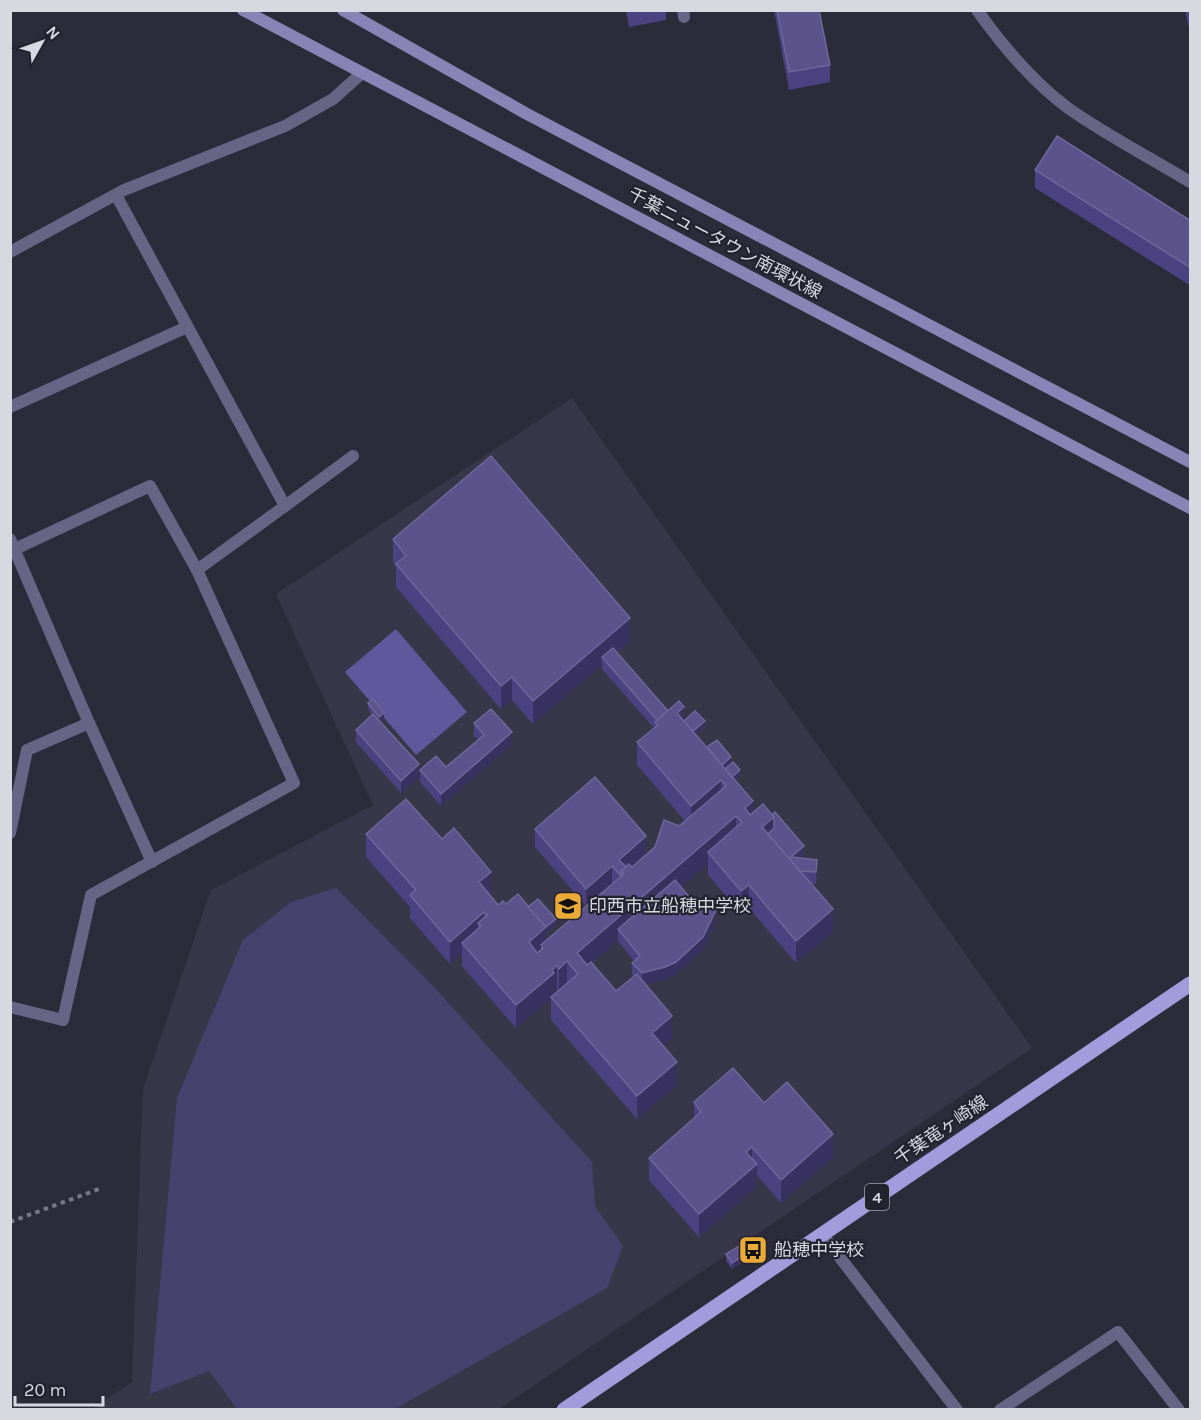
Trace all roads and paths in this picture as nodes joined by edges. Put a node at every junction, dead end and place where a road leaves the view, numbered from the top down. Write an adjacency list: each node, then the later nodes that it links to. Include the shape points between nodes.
1 (243, 10): 4 (main road, 千葉ニュータウン南環状線)
2 (343, 10): 11 (main road, 千葉ニュータウン南環状線, via 527,114)
3 (977, 10): 5 (street, via 996,37 1068,107)
4 (362, 73): 6 (street, via 333,99 285,126); 13 (main road, 千葉ニュータウン南環状線)
5 (1191, 182)
6 (116, 195): 7 (street); 8 (street)
7 (10, 252)
8 (187, 327): 9 (street); 12 (street)
9 (10, 407)
10 (352, 456): 12 (street)
11 (1191, 462)
12 (285, 506): 15 (street)
13 (1191, 508)
14 (13, 544): 15 (street, via 150,486); 16 (street)
15 (197, 570): 18 (street, via 294,783)
16 (89, 723): 17 (street, via 27,750); 18 (street)
17 (10, 833)
18 (152, 862): 20 (street, via 91,895 63,1020)
19 (1191, 984): 23 (main road, 千葉竜ヶ崎線 / 4)
20 (10, 1007)
21 (99, 1189): 22 (path)
22 (10, 1222)
23 (822, 1234): 24 (main road, 千葉竜ヶ崎線 / 4); 25 (street)
24 (564, 1410)
25 (957, 1410)
26 (1000, 1410): 27 (street, via 1118,1332)
27 (1179, 1410)

